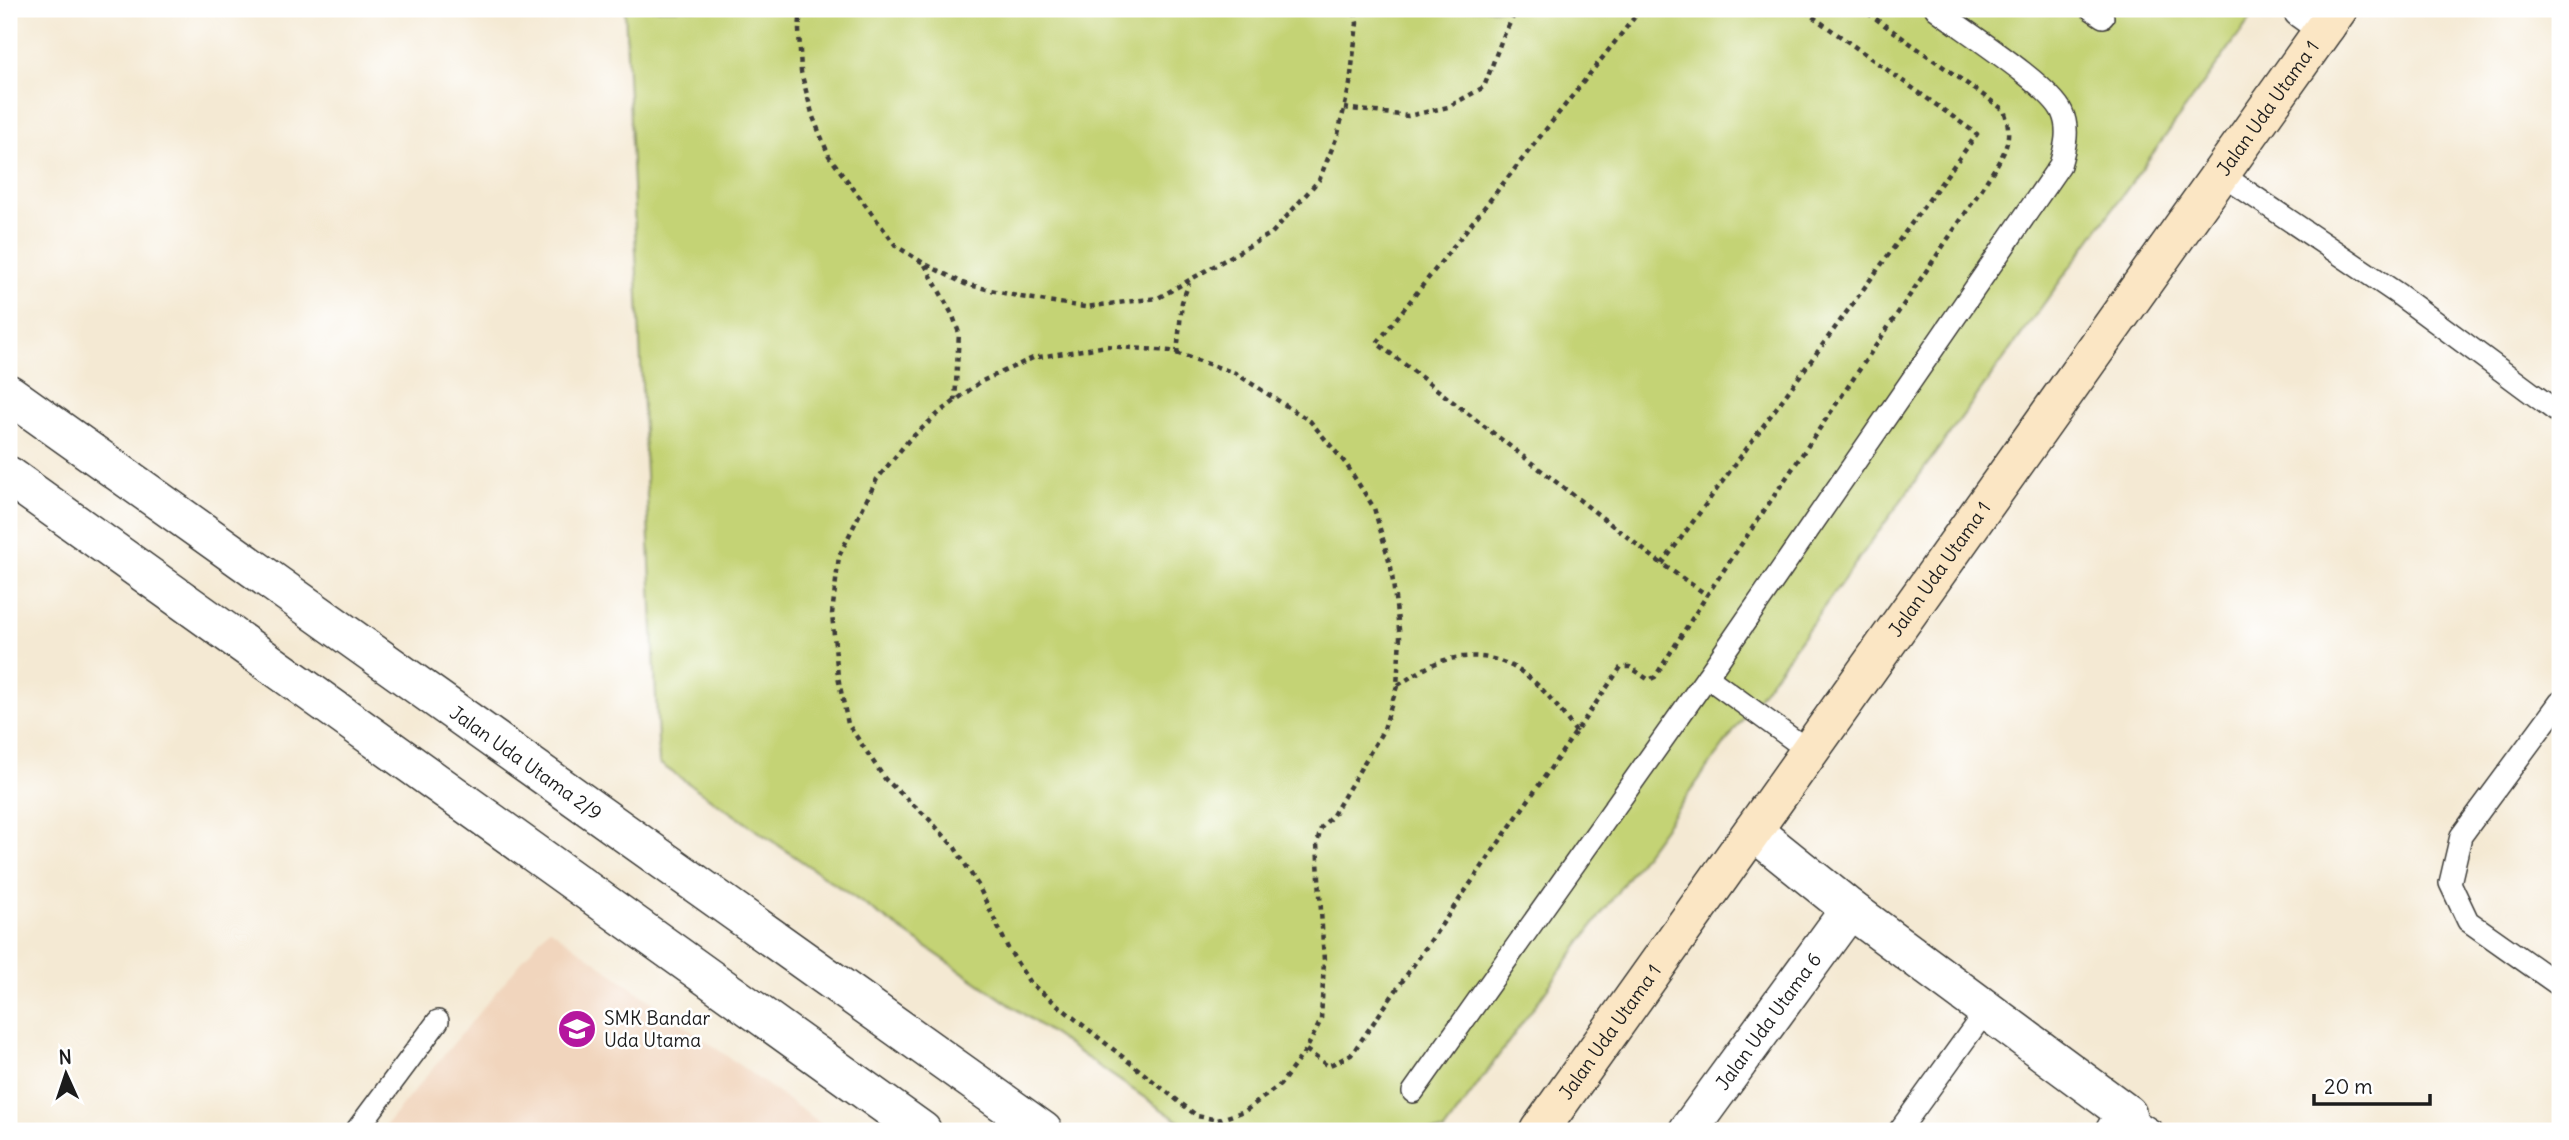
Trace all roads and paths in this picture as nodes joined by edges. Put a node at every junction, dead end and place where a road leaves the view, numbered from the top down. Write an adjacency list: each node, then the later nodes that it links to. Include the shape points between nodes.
1 (801, 9): 11 (path, via 801,72 829,156 895,246)
2 (1354, 9): 9 (path, via 1355,35)
3 (1517, 9): 9 (path, via 1484,87 1448,107 1408,116)
4 (1641, 9): 18 (path, via 1377,343)
5 (1802, 9): 18 (path, via 1978,134)
6 (1862, 9): 19 (path, via 2004,110 2010,127 2008,145)
7 (1936, 9): 20 (lane, via 2042,87 2062,112 2067,141 2060,165)
8 (2322, 15): 10 (street, Jalan Uda Utama 1)
9 (1344, 108): 12 (path, via 1319,180 1272,233)
10 (2221, 174): 16 (lane, via 2398,294); 24 (street, Jalan Uda Utama 1)
11 (925, 264): 12 (path, via 965,285 1085,307 1158,298); 15 (path, via 959,333)
12 (1189, 282): 13 (path, via 1182,302)
13 (1177, 354): 15 (path, via 1107,346 1033,358 980,382); 21 (path, via 1235,373 1310,421 1346,464 1374,508 1391,567 1400,637)
14 (9, 394): 35 (street, Jalan Uda Utama 2/9)
15 (955, 401): 30 (path, via 908,441 877,479 839,556 832,614 848,724 885,779 955,848 1030,983 1197,1116 1218,1120 1245,1111 1280,1085)
16 (2560, 414)
17 (9, 476): 34 (street)
18 (1662, 564): 19 (path)
19 (1707, 595): 23 (path, via 1655,677 1649,680 1630,667 1621,667)
20 (1707, 677): 24 (lane); 31 (lane)
21 (1397, 686): 23 (path, via 1443,660 1490,656 1514,666 1552,697); 30 (path, via 1384,729 1334,815 1321,828 1317,844 1324,961 1321,1020)
22 (2560, 702): 27 (lane, via 2461,836 2450,883 2468,920)
23 (1576, 732): 30 (path, via 1351,1055 1328,1066)
24 (1809, 751): 25 (street, Jalan Uda Utama 1)
25 (1753, 831): 26 (street); 36 (street, Jalan Uda Utama 1)
26 (1850, 909): 28 (street); 37 (street, Jalan Uda Utama 6)
27 (2560, 986)
28 (1987, 1009): 32 (street); 38 (lane)
29 (438, 1021): 33 (lane)
30 (1306, 1050)
31 (1413, 1092)
32 (2132, 1125)
33 (356, 1131)
34 (922, 1131)
35 (1043, 1131)
36 (1539, 1131)
37 (1688, 1131)
38 (1899, 1131)

